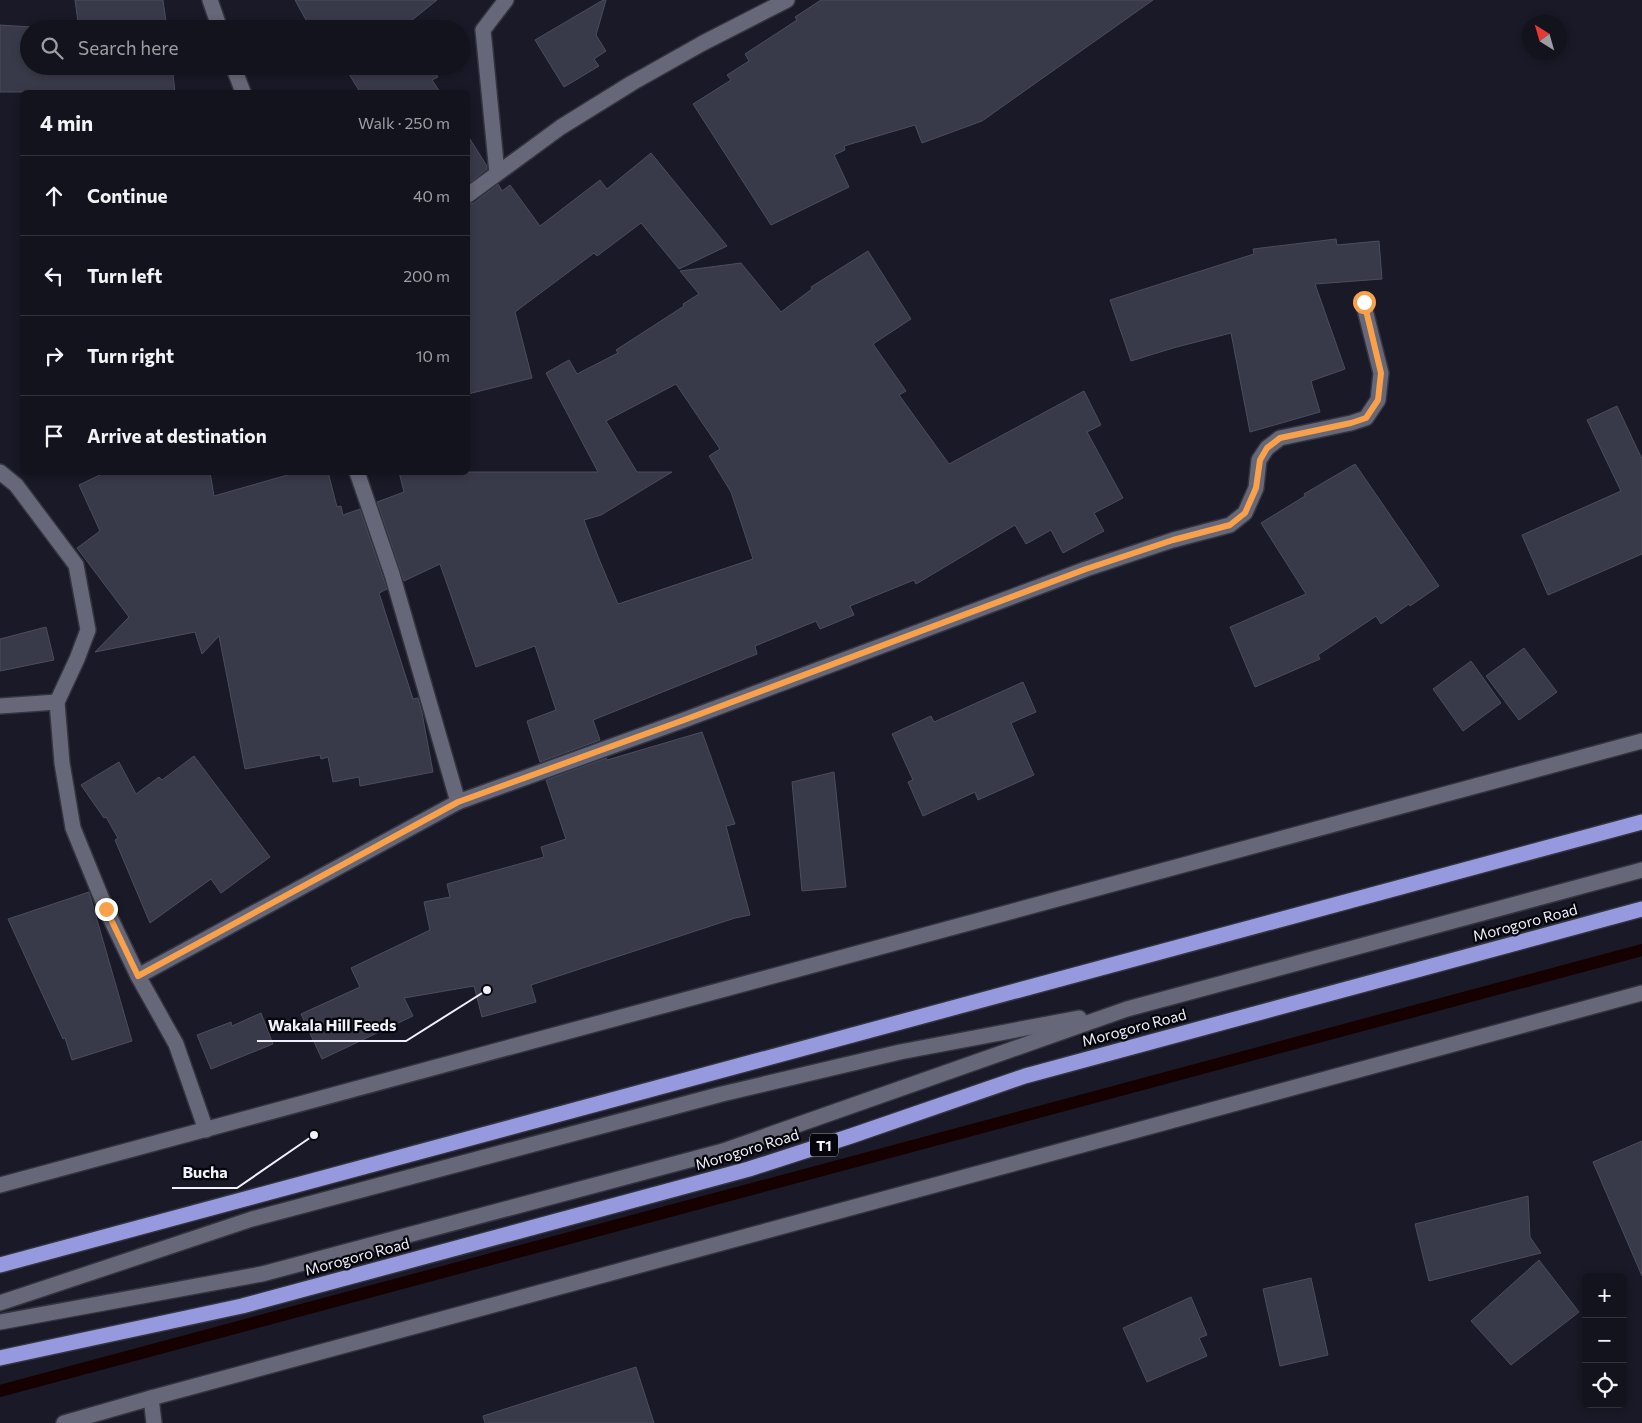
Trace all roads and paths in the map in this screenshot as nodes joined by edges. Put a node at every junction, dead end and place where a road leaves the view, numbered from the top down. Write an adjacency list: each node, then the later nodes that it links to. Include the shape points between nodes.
1 (210, 0): 4 (street)
2 (506, 0): 7 (street, via 482,30)
3 (787, 0): 7 (street, via 632,83)
4 (217, 20)
5 (236, 75): 6 (street)
6 (242, 90)
7 (497, 173): 8 (street)
8 (470, 193)
9 (1364, 302): 15 (street, via 1381,373 1378,400 1366,418 1280,438 1267,448 1260,460 1256,488 1245,513 1230,525 1086,569)
10 (0, 472): 12 (street, via 16,485 76,566 88,630)
11 (358, 475): 15 (street, via 392,574)
12 (57, 702): 13 (street); 19 (street, via 62,763 73,828)
13 (0, 706)
14 (1642, 741): 22 (street)
15 (458, 802): 19 (street)
16 (1642, 822): 24 (highway)
17 (1642, 870): 21 (street, Morogoro Road)
18 (1642, 909): 27 (highway, Morogoro Road / T1, via 1025,1076 749,1169 242,1306)
19 (138, 976): 22 (street, via 176,1044)
20 (1642, 993): 28 (street)
21 (1127, 1009): 25 (street, Morogoro Road, via 900,1052 712,1096 252,1219); 26 (street, Morogoro Road, via 723,1151 262,1274)
22 (206, 1130): 23 (street)
23 (0, 1185)
24 (0, 1265)
25 (0, 1304)
26 (0, 1322)
27 (0, 1358)
28 (151, 1398): 29 (street); 30 (street)
29 (64, 1423)
30 (154, 1423)

